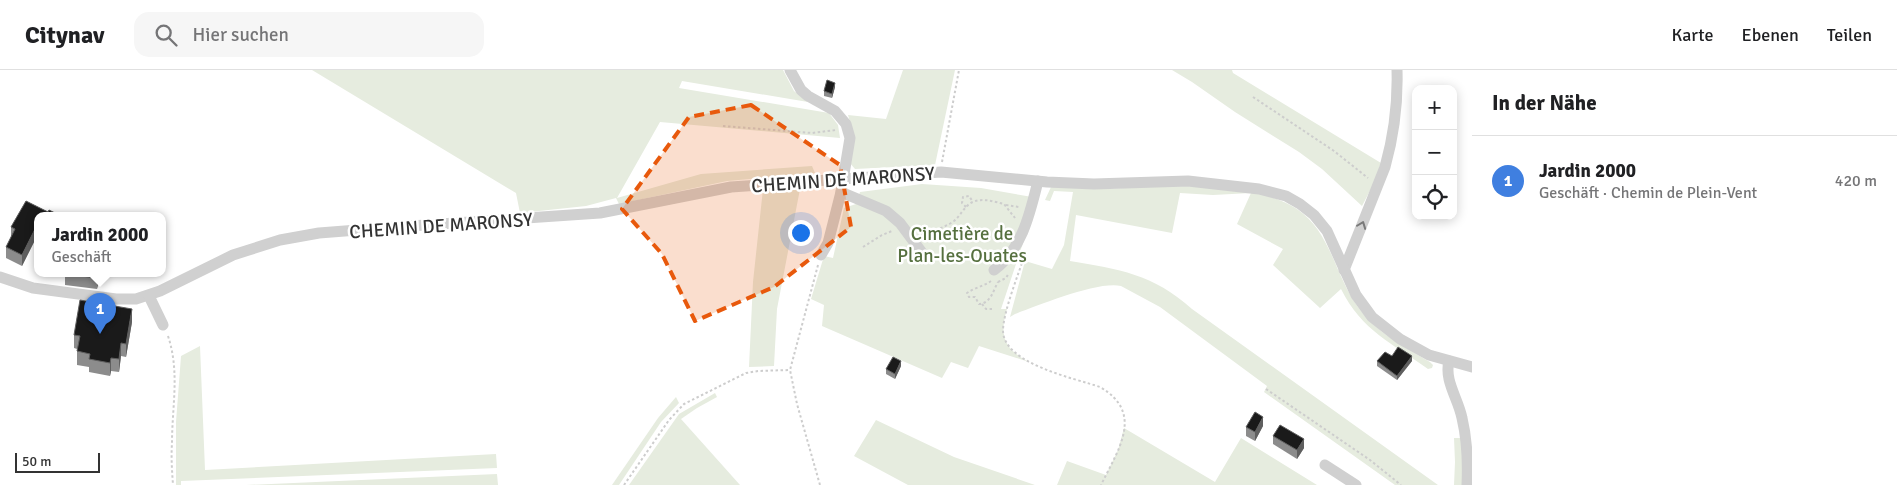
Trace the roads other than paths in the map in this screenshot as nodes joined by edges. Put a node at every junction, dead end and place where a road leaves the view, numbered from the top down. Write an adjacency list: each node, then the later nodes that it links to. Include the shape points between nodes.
1 (790, 70): 3 (street, via 801,90 835,112 846,124 850,138)
2 (1397, 70): 9 (street, one-way to 2, via 1386,167 1394,128)
3 (844, 178): 4 (street, CHEMIN DE MARONSY, via 941,172); 5 (street); 11 (street, CHEMIN DE MARONSY, via 731,187 592,214 298,236 233,255)
4 (1038, 181): 8 (street, via 1022,234 1004,262); 9 (street, CHEMIN DE MARONSY, via 1094,184 1188,181 1277,193 1300,204 1314,216 1332,240)
5 (841, 192): 6 (street, via 828,243); 7 (street, via 886,211)
6 (821, 255)
7 (926, 258)
8 (994, 270)
9 (1344, 270): 13 (street, CHEMIN DE MARONSY, via 1356,295 1376,321 1414,347)
10 (0, 277): 11 (street, CHEMIN DE MARONSY, via 23,286 126,300)
11 (149, 296): 12 (street)
12 (163, 325)
13 (1449, 361): 14 (street, CHEMIN DE MARONSY); 17 (street, via 1447,374 1464,425)
14 (1472, 367)
15 (1325, 465): 16 (street)
16 (1356, 485)
17 (1467, 485)

